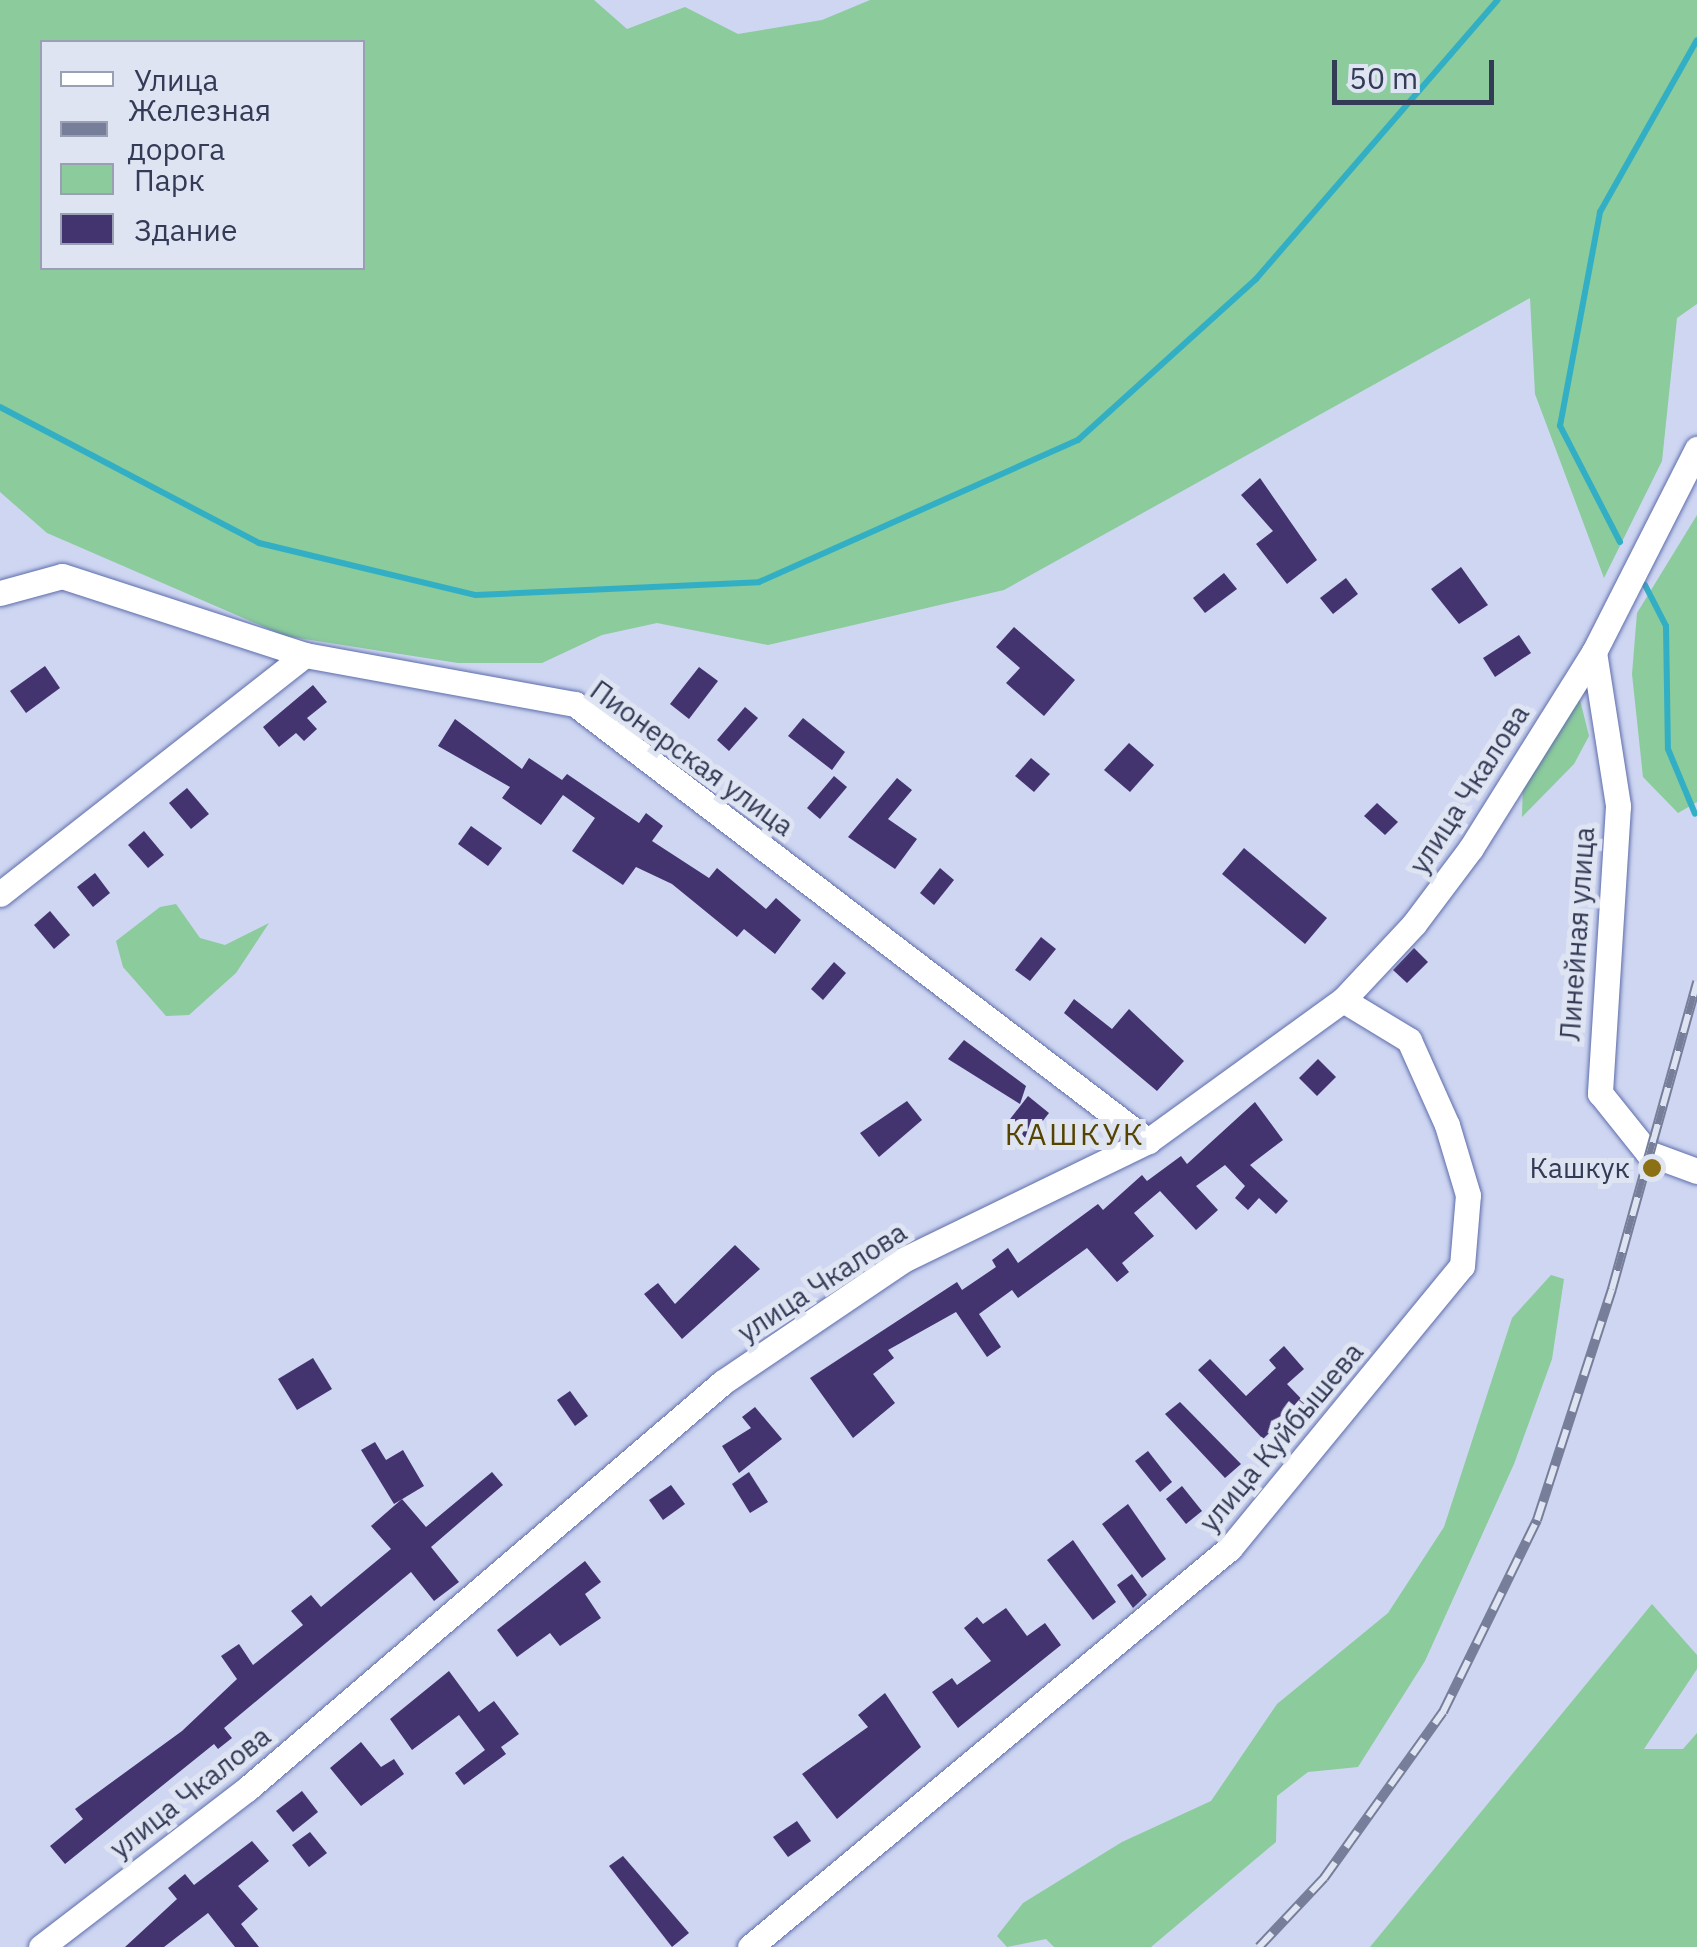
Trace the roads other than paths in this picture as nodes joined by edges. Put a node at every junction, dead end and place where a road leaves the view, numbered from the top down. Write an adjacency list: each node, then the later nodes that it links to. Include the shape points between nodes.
1 (1697, 449): 3 (street, улица Чкалова)
2 (0, 593): 4 (street, Пионерская улица, via 62,576)
3 (1594, 652): 6 (street, улица Чкалова, via 1472,848 1414,924); 8 (street, Линейная улица, via 1618,806 1600,1093 1648,1153)
4 (306, 655): 5 (street); 7 (street, Пионерская улица, via 575,704)
5 (0, 894)
6 (1342, 1000): 7 (street, улица Чкалова); 10 (street, улица Куйбышева, via 1408,1040 1416,1057 1468,1194 1462,1266 1230,1548)
7 (1148, 1141): 9 (street, улица Чкалова, via 903,1260 723,1382 246,1788)
8 (1697, 1171)
9 (41, 1947)
10 (750, 1947)

